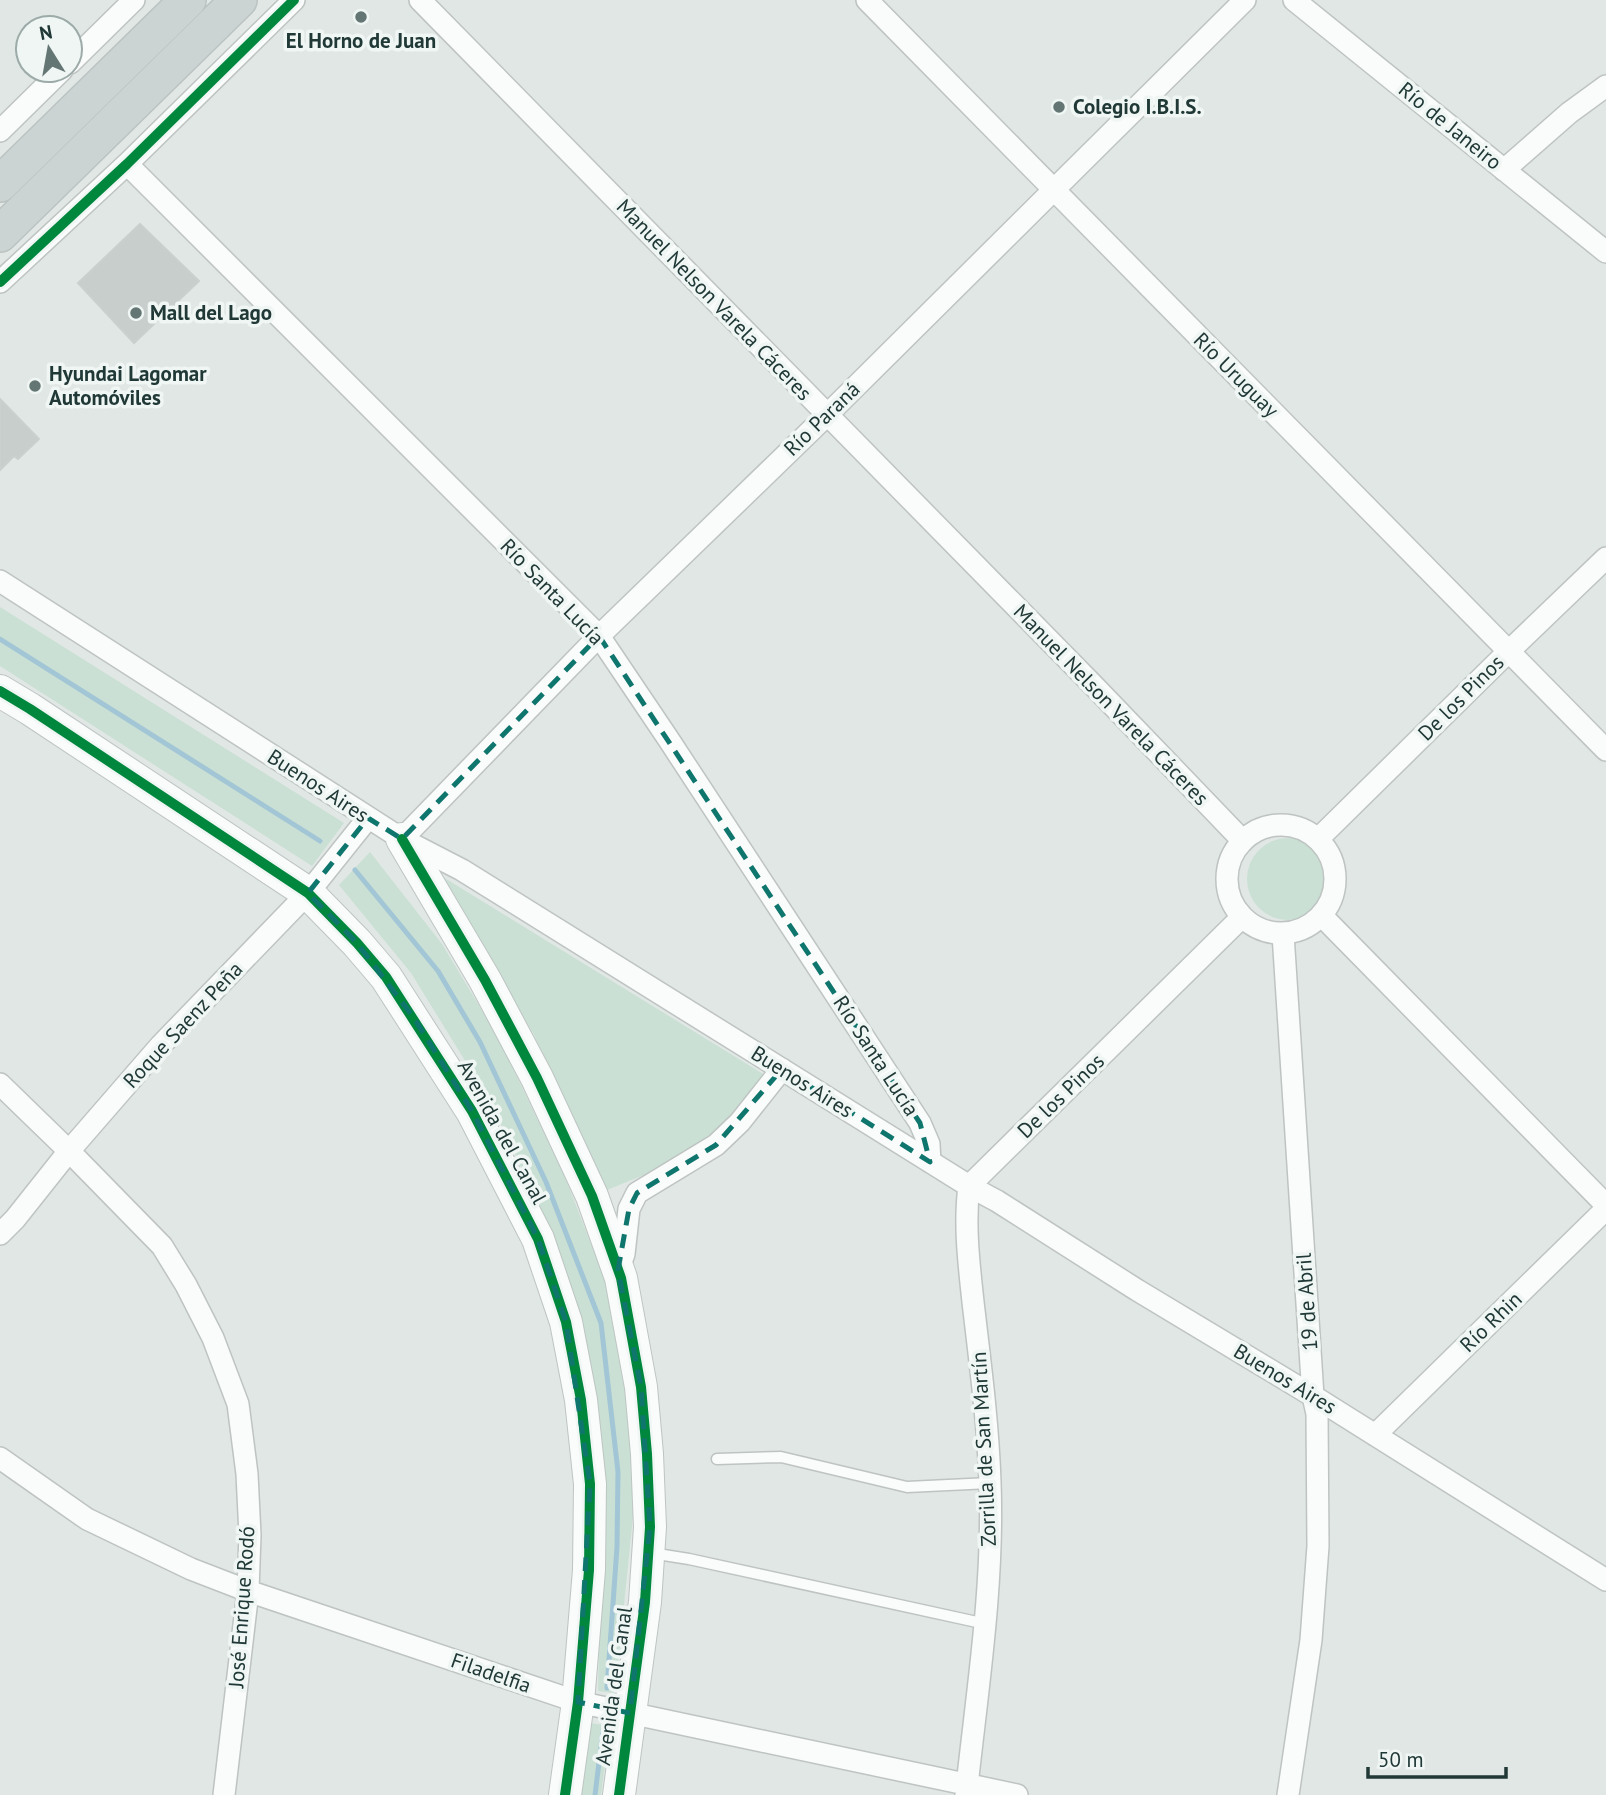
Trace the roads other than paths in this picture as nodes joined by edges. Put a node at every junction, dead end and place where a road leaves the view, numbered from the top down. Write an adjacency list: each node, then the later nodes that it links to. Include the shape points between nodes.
1 (134, 0): 9 (street)
2 (188, 0): 15 (main road)
3 (239, 0): 17 (main road)
4 (293, 0): 13 (street)
5 (420, 0): 20 (street, Manuel Nelson Varela Cáceres)
6 (867, 0): 16 (street, Río Uruguay)
7 (1245, 0): 16 (street, Río Paraná)
8 (1294, 0): 14 (street, Río de Janeiro)
9 (84, 48)
10 (48, 84): 12 (street)
11 (1606, 86): 14 (street)
12 (0, 131)
13 (127, 164): 19 (street); 23 (street, Río Santa Lucía)
14 (1504, 170): 18 (street, Río de Janeiro)
15 (0, 184)
16 (1054, 190): 20 (street, Río Paraná); 24 (street, Río Uruguay)
17 (0, 234)
18 (1606, 252)
19 (0, 282)
20 (827, 415): 23 (street, Río Paraná); 30 (street, Manuel Nelson Varela Cáceres)
21 (1606, 558): 24 (street, De los Pinos)
22 (0, 581): 27 (street, Buenos Aires)
23 (599, 636): 28 (street, Río Paraná); 38 (street, Río Santa Lucía, via 920,1123 929,1144)
24 (1509, 651): 26 (street, Río Uruguay); 29 (street, De los Pinos)
25 (0, 691): 31 (street, Avenida del Canal)
26 (1606, 750)
27 (368, 818): 28 (street, Buenos Aires); 31 (street, Roque Saenz Peña)
28 (402, 839): 35 (street, Buenos Aires, via 462,870); 42 (street, Avenida del Canal, via 537,1078 592,1196)
29 (1318, 839): 30 (street, via 1289,825 1256,831); 32 (street, via 1329,852 1336,885)
30 (1243, 841): 33 (street, via 1228,871 1233,904)
31 (308, 893): 37 (street, Roque Saenz Peña, via 161,1045); 52 (street, Avenida del Canal, via 386,977 472,1111 538,1239 562,1310 581,1400 590,1485 589,1570)
32 (1322, 916): 34 (street, via 1311,925); 40 (street)
33 (1242, 917): 34 (street, via 1268,932); 39 (street, De los Pinos)
34 (1283, 933): 43 (street, 19 de Abril)
35 (782, 1069): 38 (street, Buenos Aires); 42 (street, via 716,1145 637,1193 629,1209)
36 (0, 1084): 37 (street, José Enrique Rodó)
37 (69, 1151): 41 (street, Roque Saenz Peña); 50 (street, José Enrique Rodó, via 162,1246 212,1338 238,1404 247,1474)
38 (930, 1162): 39 (street, Buenos Aires)
39 (969, 1186): 43 (street, Buenos Aires); 47 (street, Zorrilla de San Martín, via 968,1252)
40 (1606, 1207): 44 (street, Río Rhin)
41 (0, 1234)
42 (618, 1270): 48 (street, Avenida del Canal, via 639,1368 648,1479)
43 (1313, 1396): 44 (street, Buenos Aires); 59 (street, 19 de Abril, via 1318,1546 1311,1640)
44 (1376, 1435): 49 (street, Buenos Aires)
45 (0, 1458): 50 (street, Filadelfia, via 87,1519)
46 (717, 1459): 47 (lane, via 781,1457 908,1487)
47 (990, 1483): 51 (street, Zorrilla de San Martín)
48 (648, 1553): 51 (lane); 53 (street, Avenida del Canal)
49 (1606, 1580)
50 (248, 1591): 52 (street, Filadelfia); 55 (street, José Enrique Rodó)
51 (986, 1624): 54 (street, Zorrilla de San Martín)
52 (578, 1702): 53 (street, Filadelfia); 56 (street, Avenida del Canal)
53 (630, 1713): 54 (street, Filadelfia); 57 (street, Avenida del Canal)
54 (967, 1790): 58 (street, Filadelfia)
55 (224, 1795)
56 (565, 1795)
57 (619, 1795)
58 (1017, 1795)
59 (1288, 1795)

